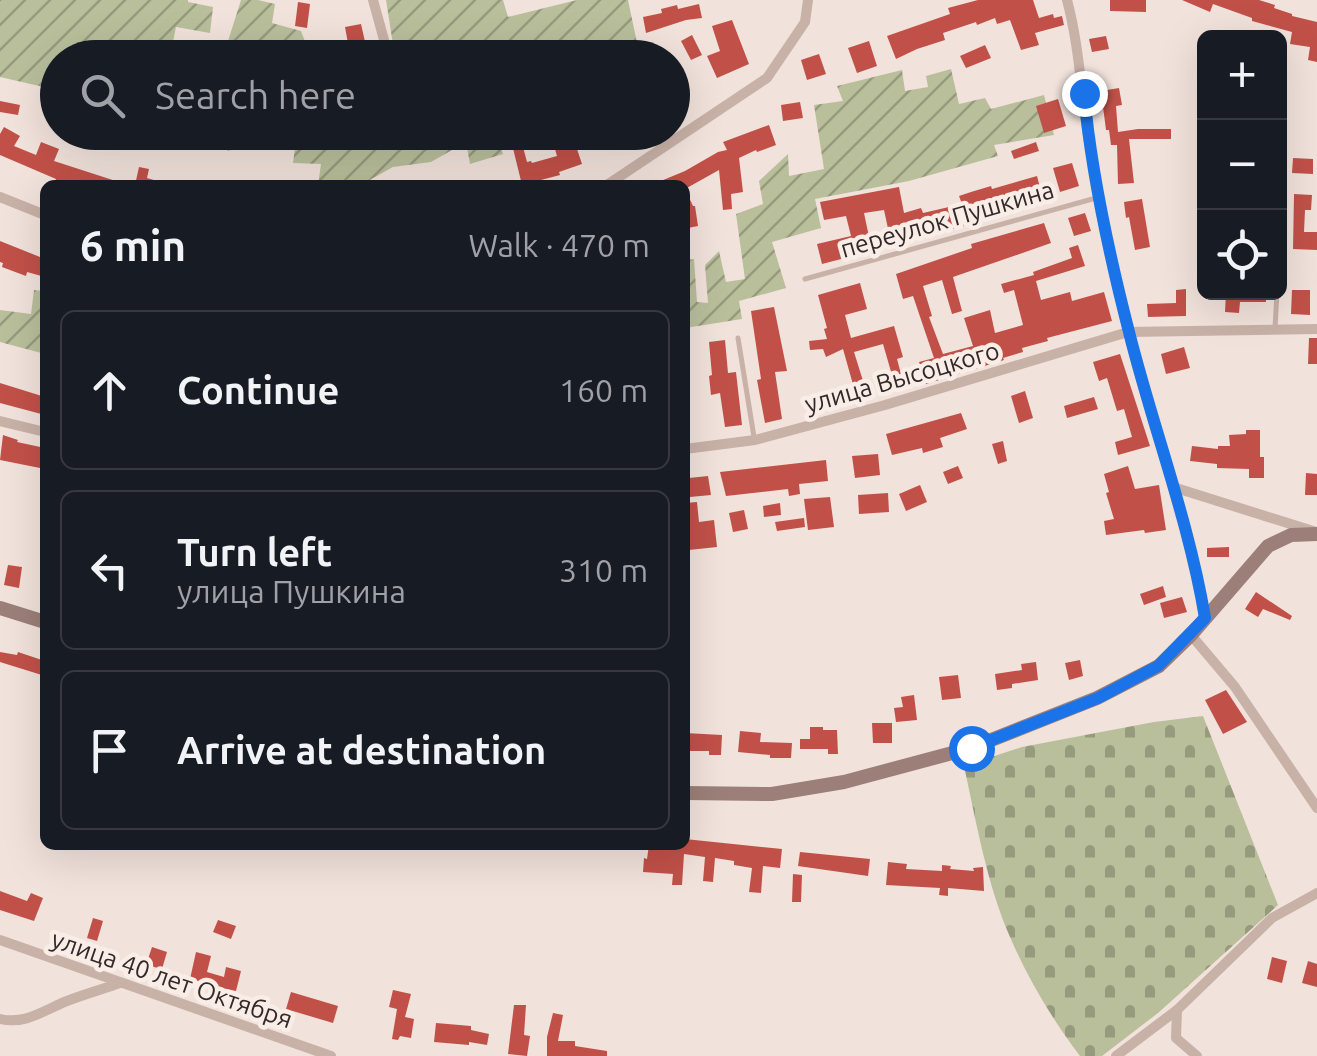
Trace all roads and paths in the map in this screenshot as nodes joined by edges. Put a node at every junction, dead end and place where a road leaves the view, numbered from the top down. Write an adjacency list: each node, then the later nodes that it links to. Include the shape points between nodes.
1 (374, 0): 4 (street)
2 (808, 0): 5 (street, via 805,22 768,78)
3 (1067, 0): 9 (street)
4 (384, 40)
5 (690, 130)
6 (660, 150): 7 (street)
7 (615, 180)
8 (0, 197): 10 (street)
9 (1099, 197): 11 (lane, переулок Пушкина); 15 (street)
10 (40, 213)
11 (805, 279)
12 (1277, 300): 13 (lane)
13 (1275, 328): 14 (street, улица Высоцкого); 15 (street, улица Высоцкого)
14 (1317, 328)
15 (1128, 332): 19 (street, улица Высоцкого); 21 (street)
16 (738, 338): 19 (lane)
17 (0, 422): 18 (street)
18 (40, 431)
19 (754, 440): 20 (street, улица Высоцкого)
20 (690, 448)
21 (1173, 487): 22 (street); 24 (street)
22 (1317, 533): 24 (main road, via 1268,546)
23 (0, 608): 25 (main road)
24 (1205, 618): 26 (main road)
25 (40, 620)
26 (1191, 635): 27 (main road, via 1158,666 1098,698 971,748 772,794); 28 (street, via 1235,686)
27 (690, 793)
28 (1317, 808)
29 (1317, 893): 32 (street, via 1272,918)
30 (0, 940): 31 (street, улица 40 лет Октября)
31 (121, 983): 33 (street, via 35,1018); 34 (street, улица 40 лет Октября)
32 (1177, 1010): 35 (street); 36 (street, via 1176,1038)
33 (0, 1020)
34 (331, 1056)
35 (1116, 1056)
36 (1197, 1056)

